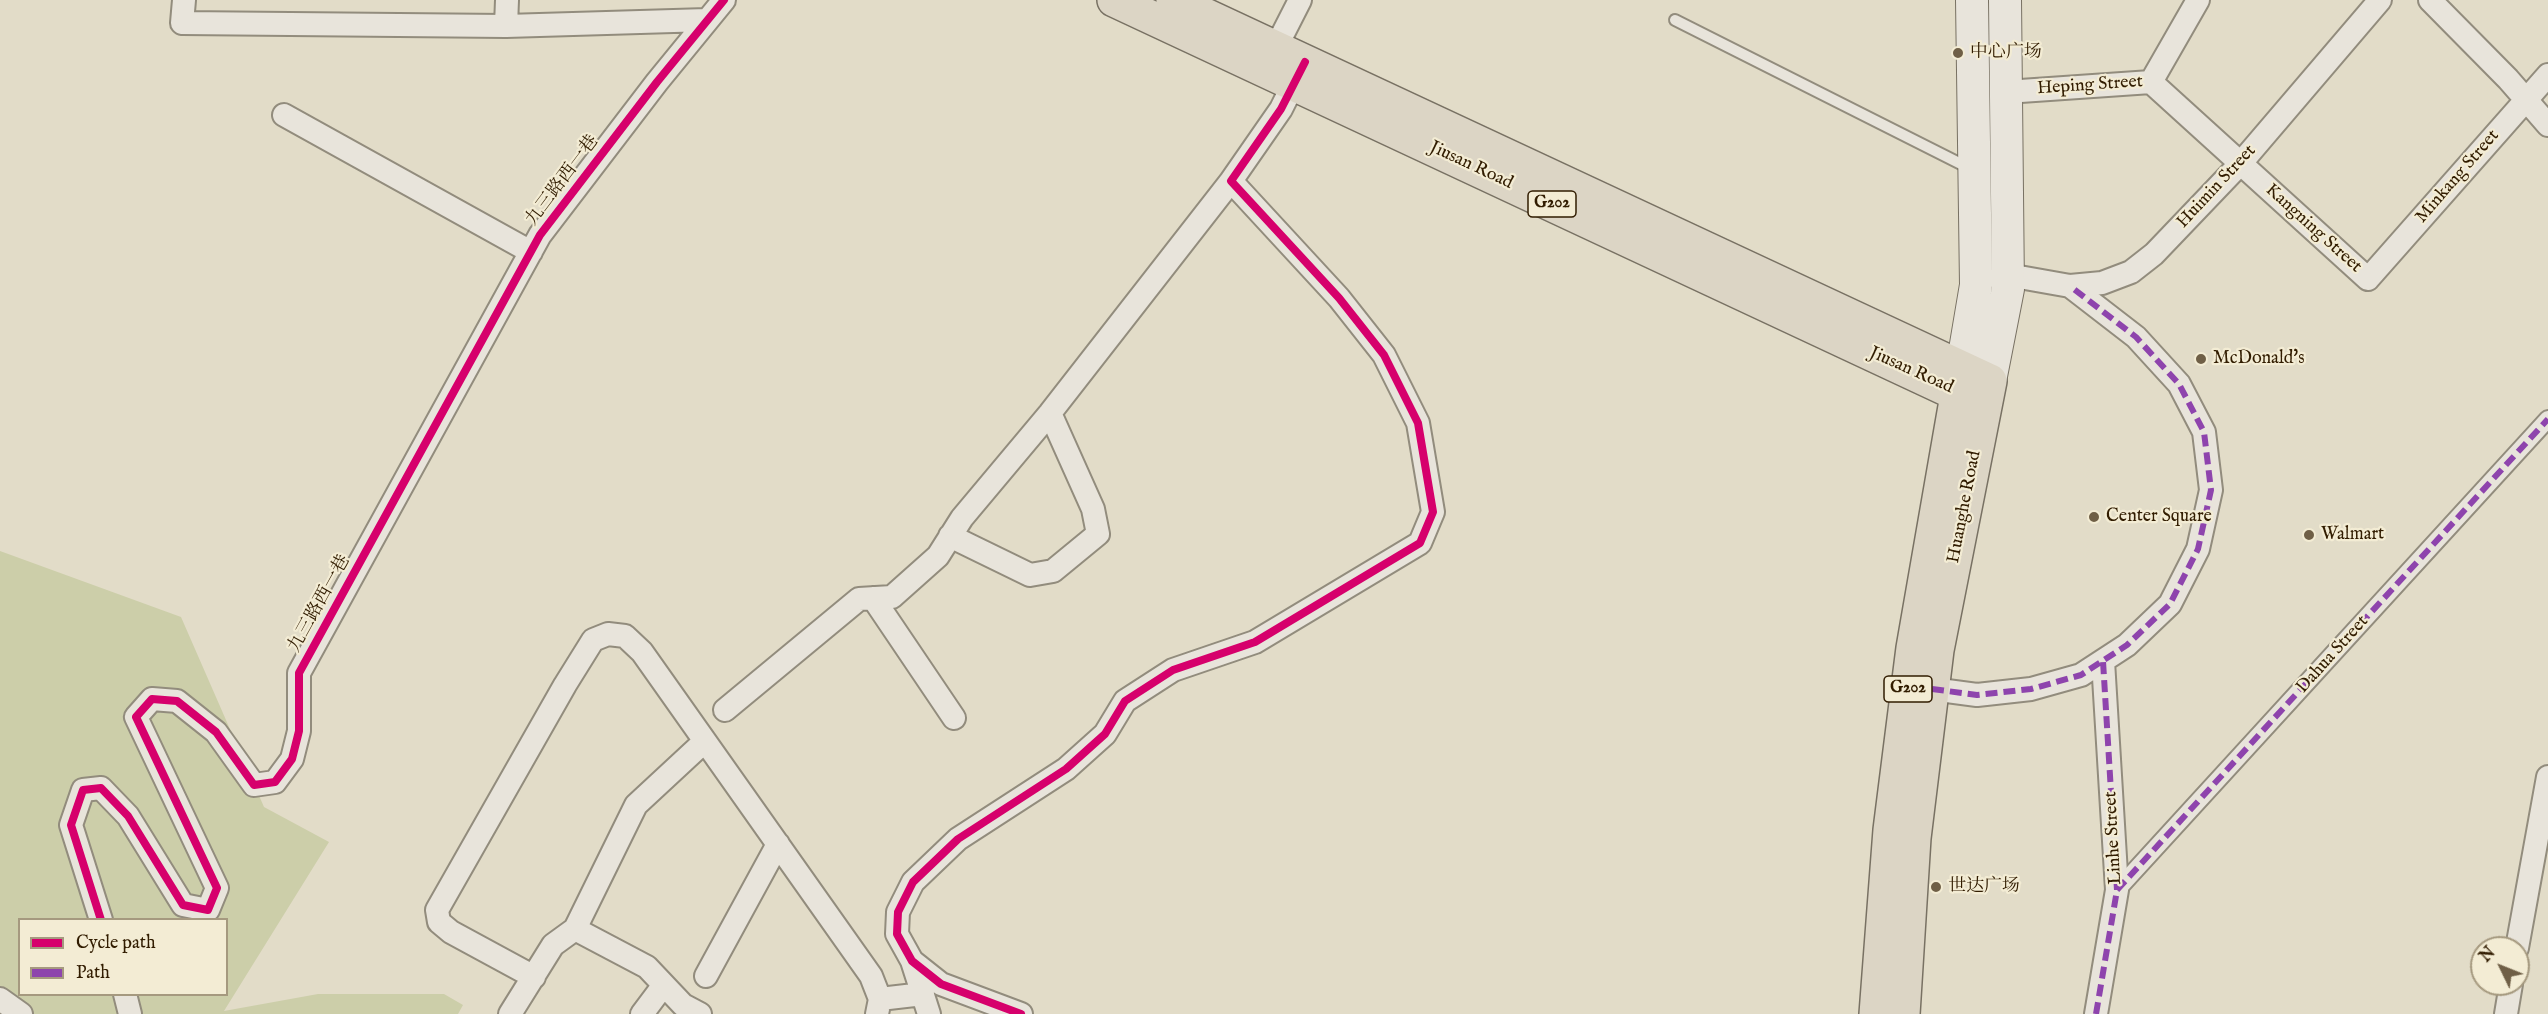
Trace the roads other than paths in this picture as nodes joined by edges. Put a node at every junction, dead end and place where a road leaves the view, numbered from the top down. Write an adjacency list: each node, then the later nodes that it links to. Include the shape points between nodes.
1 (184, 0): 14 (street, via 182,23)
2 (507, 0): 14 (street)
3 (724, 0): 12 (street, 九三路西一巷)
4 (1114, 0): 15 (highway, Jiusan Road / G202)
5 (1173, 0): 15 (highway, Jiusan Road / G202)
6 (1300, 0): 15 (street)
7 (1972, 0): 24 (main road, Huanghe Road)
8 (2005, 0): 19 (main road, Huanghe Road)
9 (2198, 0): 18 (street, Heping Street)
10 (2380, 0): 23 (street, Huimin Street)
11 (2430, 0): 20 (street)
12 (707, 20): 14 (street); 26 (street, 九三路西一巷)
13 (1675, 20): 24 (lane)
14 (506, 26)
15 (1270, 59): 16 (highway, Jiusan Road / G202)
16 (1299, 73): 25 (street, via 1281,109); 30 (highway, Jiusan Road / G202)
17 (2548, 75): 20 (street, Minkang Street)
18 (2151, 82): 19 (street, Heping Street); 23 (street, Kangning Street)
19 (2006, 92): 27 (main road, Huanghe Road)
20 (2526, 100): 22 (street); 28 (street, Minkang Street)
21 (284, 115): 26 (street)
22 (2548, 124)
23 (2240, 164): 28 (street, Kangning Street); 29 (street, Huimin Street, via 2154,254 2131,272 2102,283)
24 (1974, 171): 30 (main road, Huanghe Road, via 1976,285)
25 (1232, 181): 31 (street); 46 (street, via 1339,298 1384,355 1418,423 1433,512 1420,543 1255,642 1173,670 1125,701 1105,734 1066,769 958,839 913,882 898,912 897,934)
26 (531, 252): 43 (street, 九三路西一巷, via 299,673 298,731 292,759 275,782 254,785 216,732 177,701 152,699 136,717 218,888 208,910 183,905 128,816 100,789 83,790 71,825)
27 (2008, 275): 29 (street, Huimin Street); 30 (main road, Huanghe Road, via 2008,289)
28 (2368, 279)
29 (2070, 286): 35 (street, via 2136,337 2179,384 2204,432 2211,490 2198,549 2170,603 2127,645)
30 (1970, 381): 36 (highway, Huanghe Road / G202); 61 (highway, Huanghe Road / G202, via 1911,659 1890,830)
31 (1050, 413): 33 (street); 33 (street, via 1093,509 1098,534 1053,571 1030,574)
32 (2548, 419): 42 (street, Dahua Street)
33 (950, 536): 34 (street, via 938,556 892,597)
34 (873, 598): 37 (street, via 859,599); 38 (street)
35 (2103, 661): 36 (street, via 2081,675 2031,689 1977,695); 42 (street, Linhe Street)
36 (1932, 689): 62 (highway, Huanghe Road / G202, via 1914,838)
37 (725, 710)
38 (954, 718)
39 (705, 741): 41 (street); 44 (street, via 636,806); 48 (street, via 642,652 625,636 608,634 593,640 437,910 439,922 451,932)
40 (2548, 777): 45 (street)
41 (778, 844): 47 (street); 54 (street, via 871,976)
42 (2117, 890): 63 (street, Linhe Street)
43 (100, 918)
44 (575, 929): 48 (street, via 553,945); 49 (street, via 647,968)
45 (2519, 936)
46 (912, 961): 53 (street); 60 (street, via 941,984)
47 (706, 976)
48 (534, 977): 57 (street)
49 (663, 986): 58 (street); 59 (street, via 683,1005)
50 (125, 996): 56 (street)
51 (2509, 996): 64 (street)
52 (0, 999): 55 (street)
53 (926, 1004): 54 (street)
54 (878, 1006)
55 (21, 1014)
56 (130, 1014)
57 (510, 1014)
58 (642, 1014)
59 (700, 1014)
60 (1021, 1014)
61 (1876, 1014)
62 (1903, 1014)
63 (2096, 1014)
64 (2506, 1014)

